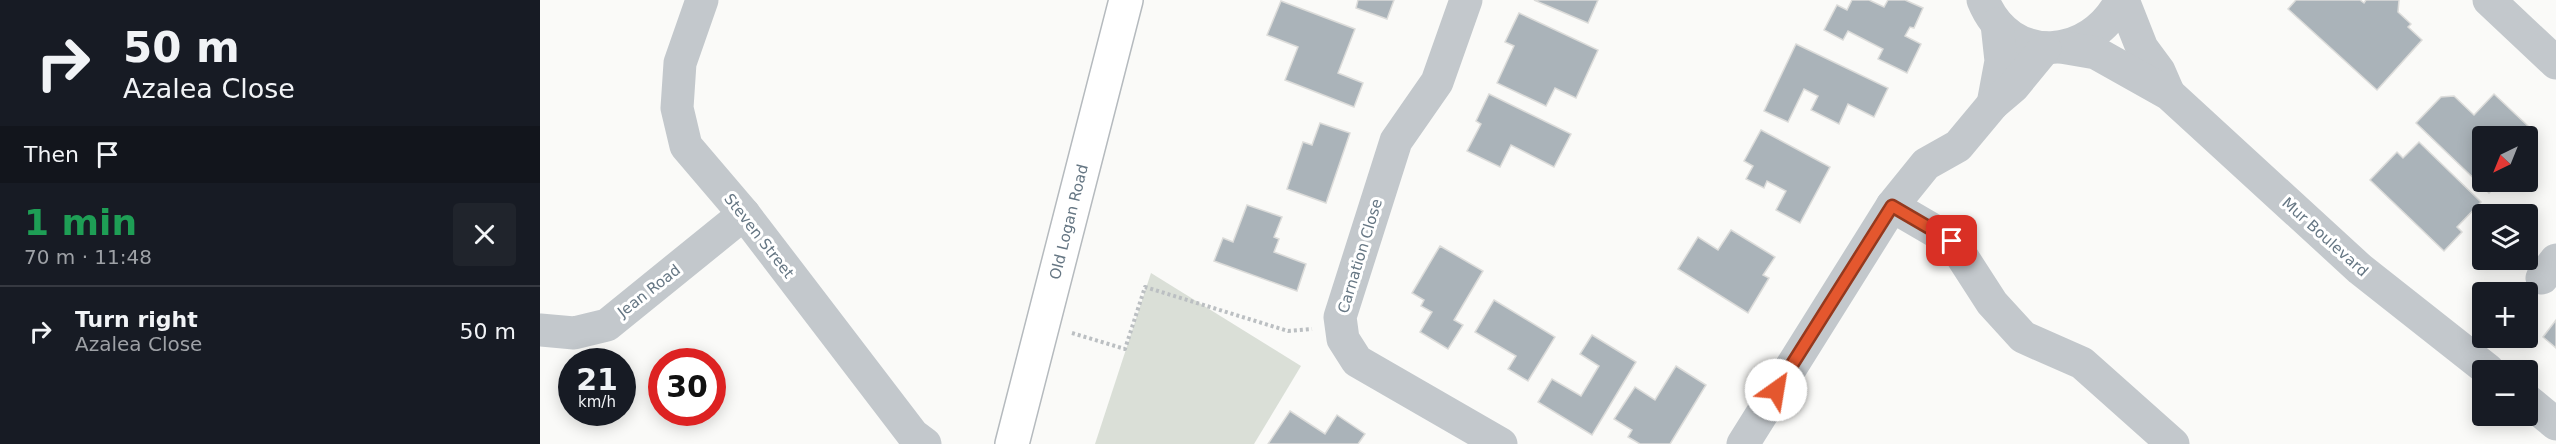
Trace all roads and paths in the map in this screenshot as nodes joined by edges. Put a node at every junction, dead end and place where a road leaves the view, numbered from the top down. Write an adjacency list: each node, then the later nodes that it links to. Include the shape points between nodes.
1 (702, 0): 12 (street, Steven Street, via 680,63 677,108 686,146)
2 (1126, 0): 13 (main road, Old Logan Road)
3 (1466, 0): 14 (street, Carnation Close, via 1437,82 1396,141 1340,316)
4 (2122, 0): 7 (street, via 2098,32 2081,42); 9 (street, Mur Boulevard, via 2142,48 2159,71)
5 (2489, 0): 8 (street)
6 (1986, 7): 7 (street, Mur Boulevard, via 2019,40); 10 (street, via 2001,61)
7 (2053, 47): 9 (street, Mur Boulevard, via 2096,52); 10 (street)
8 (2556, 63)
9 (2169, 94): 16 (street, Mur Boulevard, via 2360,269)
10 (1994, 104): 11 (street, via 1958,146 1926,164)
11 (1892, 206): 22 (street); 23 (street, via 1952,241 1992,303 2023,337 2082,363)
12 (744, 214): 15 (street, Jean Road, via 607,324 574,333); 19 (street, Steven Street, via 913,435)
13 (1043, 324): 14 (path, via 1125,349 1145,287 1288,331); 20 (main road, Old Logan Road)
14 (1341, 326): 21 (street, Carnation Close, via 1343,339 1357,361)
15 (540, 330)
16 (2475, 360)
17 (2538, 409): 18 (street)
18 (2556, 424)
19 (925, 444)
20 (1012, 444)
21 (1501, 444)
22 (1743, 444)
23 (2173, 444)

